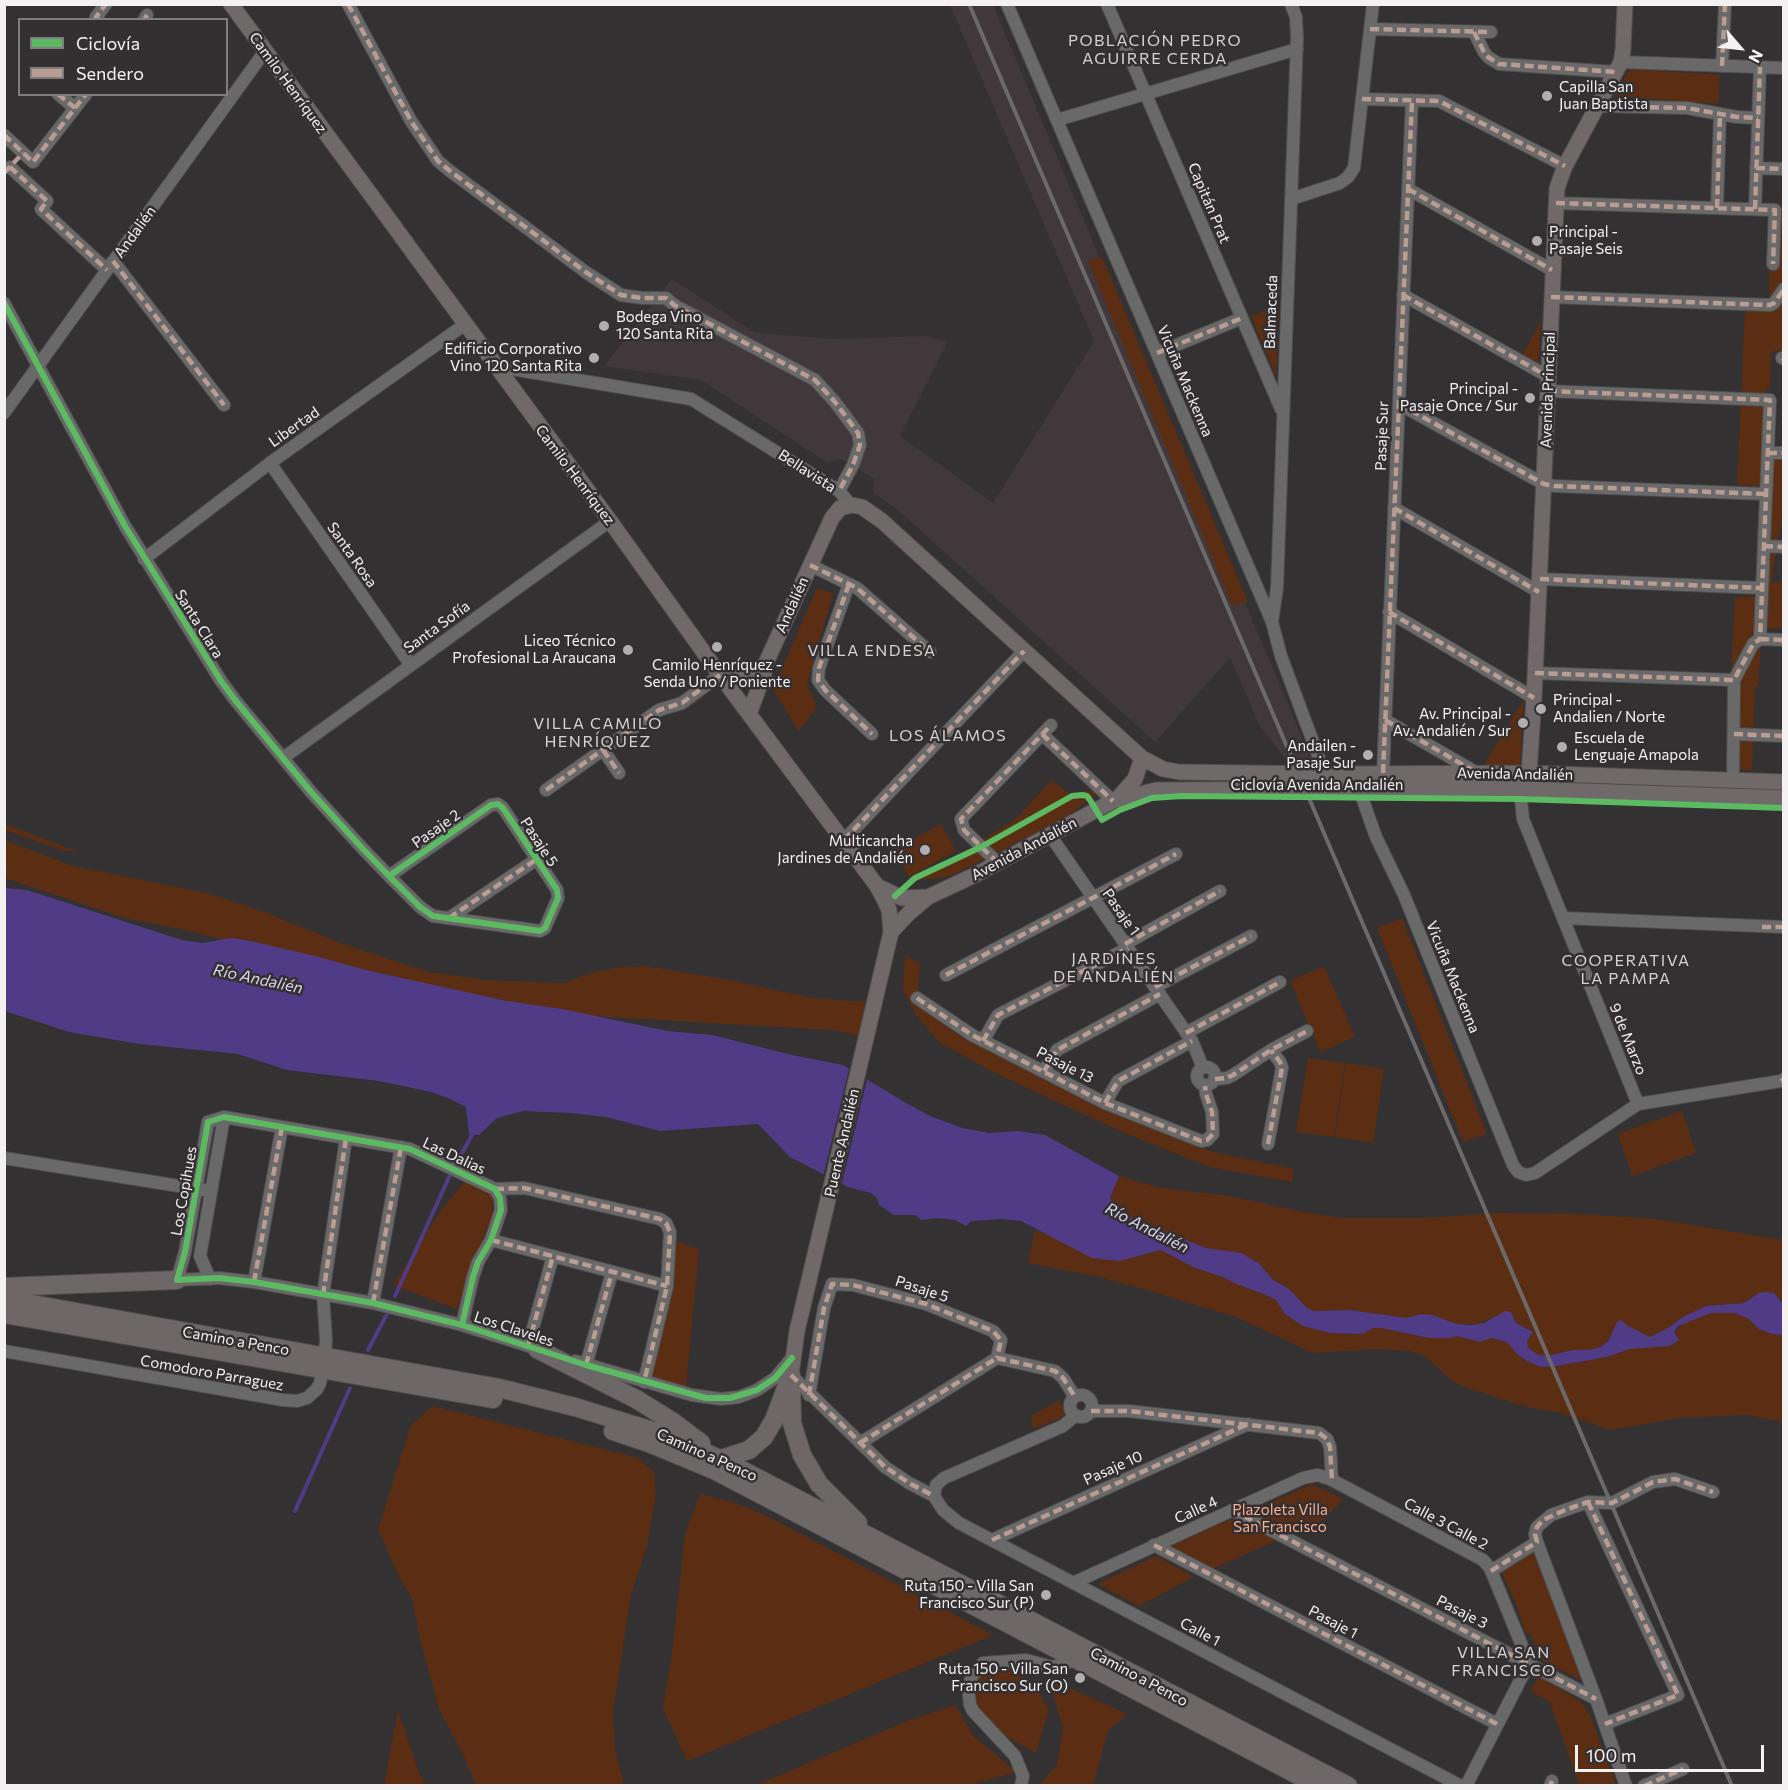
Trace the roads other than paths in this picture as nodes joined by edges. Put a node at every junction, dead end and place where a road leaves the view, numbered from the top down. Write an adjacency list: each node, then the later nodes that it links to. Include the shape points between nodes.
1 (106, 4): 10 (street)
2 (231, 4): 15 (main road, Camilo Henríquez)
3 (348, 4): 62 (street, via 411,121 438,161 450,171 621,295 666,298 815,380 858,433 860,445)
4 (1007, 4): 29 (street, Vicuña Mackenna)
5 (1107, 4): 20 (street, Capitán Prat)
6 (1291, 4): 14 (street, Balmaceda)
7 (1373, 4): 11 (street)
8 (1625, 4): 17 (main road, Avenida Principal, via 1623,50)
9 (1725, 4): 16 (street)
10 (96, 18)
11 (1370, 28): 12 (street); 23 (street)
12 (1474, 32): 13 (street); 17 (street, via 1484,52 1499,64)
13 (1491, 32)
14 (1297, 49): 20 (street); 37 (street, Balmaceda)
15 (265, 51): 42 (street, Andalién); 49 (main road, Camilo Henríquez)
16 (1722, 66): 17 (street); 18 (street)
17 (1618, 67): 25 (main road, Avenida Principal)
18 (1760, 67): 19 (street); 28 (street)
19 (1784, 68)
20 (1145, 93): 29 (street); 48 (street, Capitán Prat)
21 (60, 96): 26 (street)
22 (84, 96): 26 (street)
23 (1362, 99): 24 (street); 37 (street, via 1356,162 1351,173 1340,183)
24 (1412, 100): 32 (street, via 1440,101); 36 (street, Pasaje Sur)
25 (1596, 106): 27 (street, via 1687,108); 32 (main road, Avenida Principal)
26 (75, 108): 31 (street, via 33,162)
27 (1720, 114): 28 (street); 39 (street)
28 (1758, 118): 33 (street)
29 (1057, 120): 50 (street, Vicuña Mackenna)
30 (4, 135): 31 (street)
31 (23, 153): 35 (street)
32 (1565, 166): 38 (main road, Avenida Principal)
33 (1756, 168): 34 (street); 40 (street)
34 (1784, 169)
35 (7, 170): 42 (street, via 47,201 41,209)
36 (1408, 189): 43 (street); 45 (street, Pasaje Sur)
37 (1291, 200): 57 (street, Balmaceda)
38 (1556, 203): 39 (street); 43 (main road, Avenida Principal)
39 (1717, 208): 40 (street)
40 (1755, 209): 41 (street, via 1775,210)
41 (1773, 264)
42 (110, 266): 52 (street, Andalién); 55 (street)
43 (1552, 270): 46 (main road, Avenida Principal)
44 (1784, 289): 46 (street, via 1770,305)
45 (1403, 295): 53 (street); 54 (street, Pasaje Sur)
46 (1551, 297): 53 (main road, Avenida Principal)
47 (4, 303): 52 (street, Santa Clara)
48 (1242, 318): 50 (street); 57 (street, Capitán Prat)
49 (464, 325): 51 (main road, Camilo Henríquez); 60 (street, Libertad)
50 (1156, 353): 75 (street, Vicuña Mackenna)
51 (494, 366): 62 (street, Bellavista, via 690,399); 66 (main road, Camilo Henríquez)
52 (38, 367): 56 (street, Andalién); 69 (street, Santa Clara)
53 (1548, 384): 58 (street, via 1770,400); 61 (main road, Avenida Principal)
54 (1399, 404): 61 (street); 65 (street, Pasaje Sur)
55 (224, 405)
56 (4, 413)
57 (1282, 413): 75 (street, Balmaceda, via 1277,588)
58 (1768, 453): 59 (street); 63 (street)
59 (1784, 453)
60 (270, 463): 69 (street, Libertad); 80 (street, Santa Rosa)
61 (1544, 484): 63 (street); 72 (main road, Avenida Principal)
62 (839, 491): 64 (street, Bellavista)
63 (1766, 494): 67 (street)
64 (848, 505): 70 (main road, Andalién, via 834,514); 78 (main road, Bellavista, via 862,507 874,515)
65 (1394, 508): 72 (street); 74 (street, Pasaje Sur)
66 (610, 521): 80 (street, Santa Sofía); 83 (main road, Camilo Henríquez)
67 (1764, 546): 68 (street); 73 (street)
68 (1784, 547)
69 (144, 559): 94 (street, Santa Clara, via 234,700)
70 (810, 565): 71 (street); 81 (main road, Andalién)
71 (849, 584): 79 (street); 89 (street, via 818,680)
72 (1539, 586): 73 (street); 82 (main road, Avenida Principal)
73 (1762, 588): 76 (street)
74 (1389, 612): 85 (street); 87 (street, Pasaje Sur)
75 (1272, 622): 99 (street, Vicuña Mackenna)
76 (1760, 639): 77 (street); 84 (street, via 1753,644)
77 (1784, 640)
78 (1024, 651): 95 (main road, Bellavista); 110 (street)
79 (930, 652)
80 (410, 664): 94 (street, Santa Sofía)
81 (765, 665): 83 (main road, via 744,676); 86 (main road, Andalién)
82 (1535, 673): 84 (street); 85 (main road, Avenida Principal)
83 (720, 675): 86 (main road, Camilo Henríquez); 93 (street, via 686,701 659,710)
84 (1734, 680): 91 (street)
85 (1534, 698): 98 (main road, Avenida Principal)
86 (748, 714): 110 (main road, Camilo Henríquez)
87 (1385, 720): 97 (street, Pasaje Sur); 100 (street)
88 (1051, 725): 90 (street)
89 (872, 734)
90 (1042, 734): 107 (street); 113 (street, via 961,819 964,830)
91 (1734, 734): 92 (street); 101 (street)
92 (1784, 736)
93 (603, 750): 96 (street); 105 (street)
94 (283, 758): 114 (street, Santa Clara)
95 (1142, 758): 99 (main road, Avenida Andalién, via 1179,772); 107 (main road, via 1135,779)
96 (619, 772)
97 (1383, 773): 99 (main road, Avenida Andalién); 100 (main road, Avenida Andalién)
98 (1529, 773): 100 (main road, Avenida Andalién); 101 (main road, Avenida Andalién); 104 (main road, Avenida Principal)
99 (1325, 774)
100 (1479, 774)
101 (1733, 780): 102 (main road, Avenida Andalién)
102 (1784, 782)
103 (1359, 789): 104 (main road, Avenida Andalién); 107 (main road, Avenida Andalién, via 1173,789); 138 (street, Vicuña Mackenna, via 1513,1165 1522,1174 1535,1173)
104 (1520, 789): 106 (main road, Avenida Andalién); 120 (street, 9 de Marzo, via 1523,819)
105 (546, 790)
106 (1784, 798)
107 (1113, 801): 109 (main road, Avenida Andalién)
108 (498, 804): 112 (street, Pasaje 5); 114 (street, Pasaje 2, via 491,805)
109 (1050, 835): 113 (main road, Avenida Andalién); 118 (street, Pasaje 1)
110 (843, 840): 115 (main road, Camilo Henríquez)
111 (1176, 854): 118 (street)
112 (537, 860): 119 (street); 119 (street, Pasaje 5, via 558,895 543,930)
113 (998, 863): 117 (main road, Avenida Andalién)
114 (389, 876): 119 (street, Santa Clara, via 420,908 433,916)
115 (877, 886): 117 (main road, Avenida Andalién, via 902,898); 122 (main road, Camilo Henríquez, via 889,910)
116 (1220, 891): 124 (street)
117 (928, 897): 122 (main road)
118 (1093, 898): 124 (street, Pasaje 1); 126 (street)
119 (449, 918)
120 (1563, 918): 121 (street); 138 (street, 9 de Marzo)
121 (1784, 927)
122 (891, 932): 125 (main road, Camilo Henríquez)
123 (1251, 936): 128 (street)
124 (1126, 946): 128 (street, Pasaje 1); 132 (street, via 998,1015)
125 (886, 955): 166 (main road, Puente Andalién)
126 (946, 975)
127 (1280, 982): 131 (street)
128 (1158, 991): 131 (street, Pasaje 1); 134 (street, via 1057,1050)
129 (917, 998): 132 (street, Pasaje 13)
130 (1307, 1031): 133 (street)
131 (1189, 1037): 136 (street, Pasaje 1, via 1203,1068 1197,1077 1200,1083); 137 (street, via 1118,1082)
132 (983, 1041): 134 (street, Pasaje 13)
133 (1271, 1050): 136 (street, via 1233,1075); 142 (street, via 1282,1068)
134 (1044, 1071): 137 (street, Pasaje 13)
135 (1784, 1079): 138 (street)
136 (1210, 1082): 137 (street, Pasaje 13, via 1206,1094 1213,1134 1207,1140)
137 (1105, 1103)
138 (1638, 1104)
139 (224, 1117): 140 (street, Las Dalias); 145 (street, Los Copihues, via 208,1122); 147 (street, Los Copihues)
140 (282, 1127): 141 (street, Las Dalias); 153 (street)
141 (346, 1138): 143 (street, Las Dalias); 156 (street)
142 (1268, 1144)
143 (401, 1147): 146 (street, Las Dalias); 158 (street)
144 (4, 1158): 145 (street)
145 (196, 1188): 147 (street); 152 (street, Los Copihues)
146 (495, 1189): 148 (street, Las Dalias, via 501,1209); 154 (street, via 524,1188 660,1219 670,1232)
147 (210, 1191): 151 (street, Los Copihues, via 200,1256)
148 (491, 1240): 149 (street); 160 (street, Las Dalias, via 478,1262)
149 (553, 1256): 150 (street); 161 (street)
150 (612, 1272): 154 (street); 165 (street)
151 (210, 1279): 152 (street, Los Claveles); 153 (street, Los Claveles)
152 (177, 1280): 155 (highway)
153 (254, 1282): 156 (street, Los Claveles)
154 (667, 1286): 167 (street)
155 (4, 1287)
156 (323, 1295): 158 (street, Los Claveles); 164 (street)
157 (4, 1299): 164 (highway, Camino a Penco)
158 (374, 1303): 160 (street, Los Claveles)
159 (4, 1314): 164 (highway, Camino a Penco)
160 (462, 1325): 161 (street, Los Claveles)
161 (533, 1347): 165 (street, Los Claveles); 174 (highway, via 655,1410)
162 (4, 1351): 164 (street, Comodoro Parraguez, via 291,1401 313,1394)
163 (997, 1358): 168 (street, Pasaje 5, via 1001,1340 993,1331 926,1304 853,1285 832,1284); 169 (street, via 1054,1371); 173 (street)
164 (324, 1364): 174 (highway, Camino a Penco, via 463,1380 535,1396 635,1425); 186 (highway, Camino a Penco, via 568,1417 650,1443 734,1480)
165 (586, 1365): 167 (street, Los Claveles)
166 (791, 1367): 167 (street, Los Claveles, via 747,1394 730,1398 692,1395); 168 (street); 174 (highway, via 774,1420 764,1437 749,1450); 180 (highway, via 792,1423 809,1470 830,1497)
167 (644, 1382)
168 (809, 1395): 173 (street)
169 (1075, 1397): 170 (street, via 1088,1398); 171 (street, via 1070,1407)
170 (1091, 1411): 171 (street, via 1082,1417); 172 (street, via 1129,1411)
171 (1076, 1415): 177 (street, via 1063,1426 944,1478 936,1485)
172 (1248, 1424): 175 (street, via 1324,1436 1330,1447); 181 (street, Pasaje 10)
173 (860, 1443): 177 (street, via 897,1475)
174 (721, 1460): 180 (highway, Camino a Penco)
175 (1332, 1480): 179 (street, Calle 4, via 1308,1476); 184 (street, Calle 3 Calle 2, via 1483,1560)
176 (1713, 1492): 178 (street, via 1675,1479 1653,1482 1612,1503)
177 (934, 1496): 181 (street, Calle 1, via 953,1519)
178 (1588, 1502): 182 (street, via 1543,1520 1535,1534); 190 (street, via 1678,1695)
179 (1232, 1510): 183 (street, Calle 4); 187 (street, Pasaje 3)
180 (877, 1540): 194 (highway, Camino a Penco)
181 (992, 1540): 185 (street, Calle 1)
182 (1537, 1542): 184 (street); 188 (street)
183 (1154, 1545): 185 (street, Calle 4); 189 (street, Pasaje 1)
184 (1491, 1571): 187 (street, Calle 3 Calle 2)
185 (1073, 1583): 195 (street, Calle 1)
186 (1076, 1658): 192 (street, via 1052,1667 1026,1660 983,1663 972,1676 968,1688 970,1705 1015,1756 1023,1776); 193 (highway, Camino a Penco)
187 (1528, 1663): 188 (street, Pasaje 3); 189 (street)
188 (1596, 1699): 190 (street)
189 (1497, 1724): 196 (street)
190 (1605, 1724): 197 (street)
191 (1683, 1769): 198 (street)
192 (1021, 1785)
193 (1319, 1785)
194 (1348, 1785)
195 (1461, 1785)
196 (1466, 1785)
197 (1626, 1785)
198 (1644, 1785)

